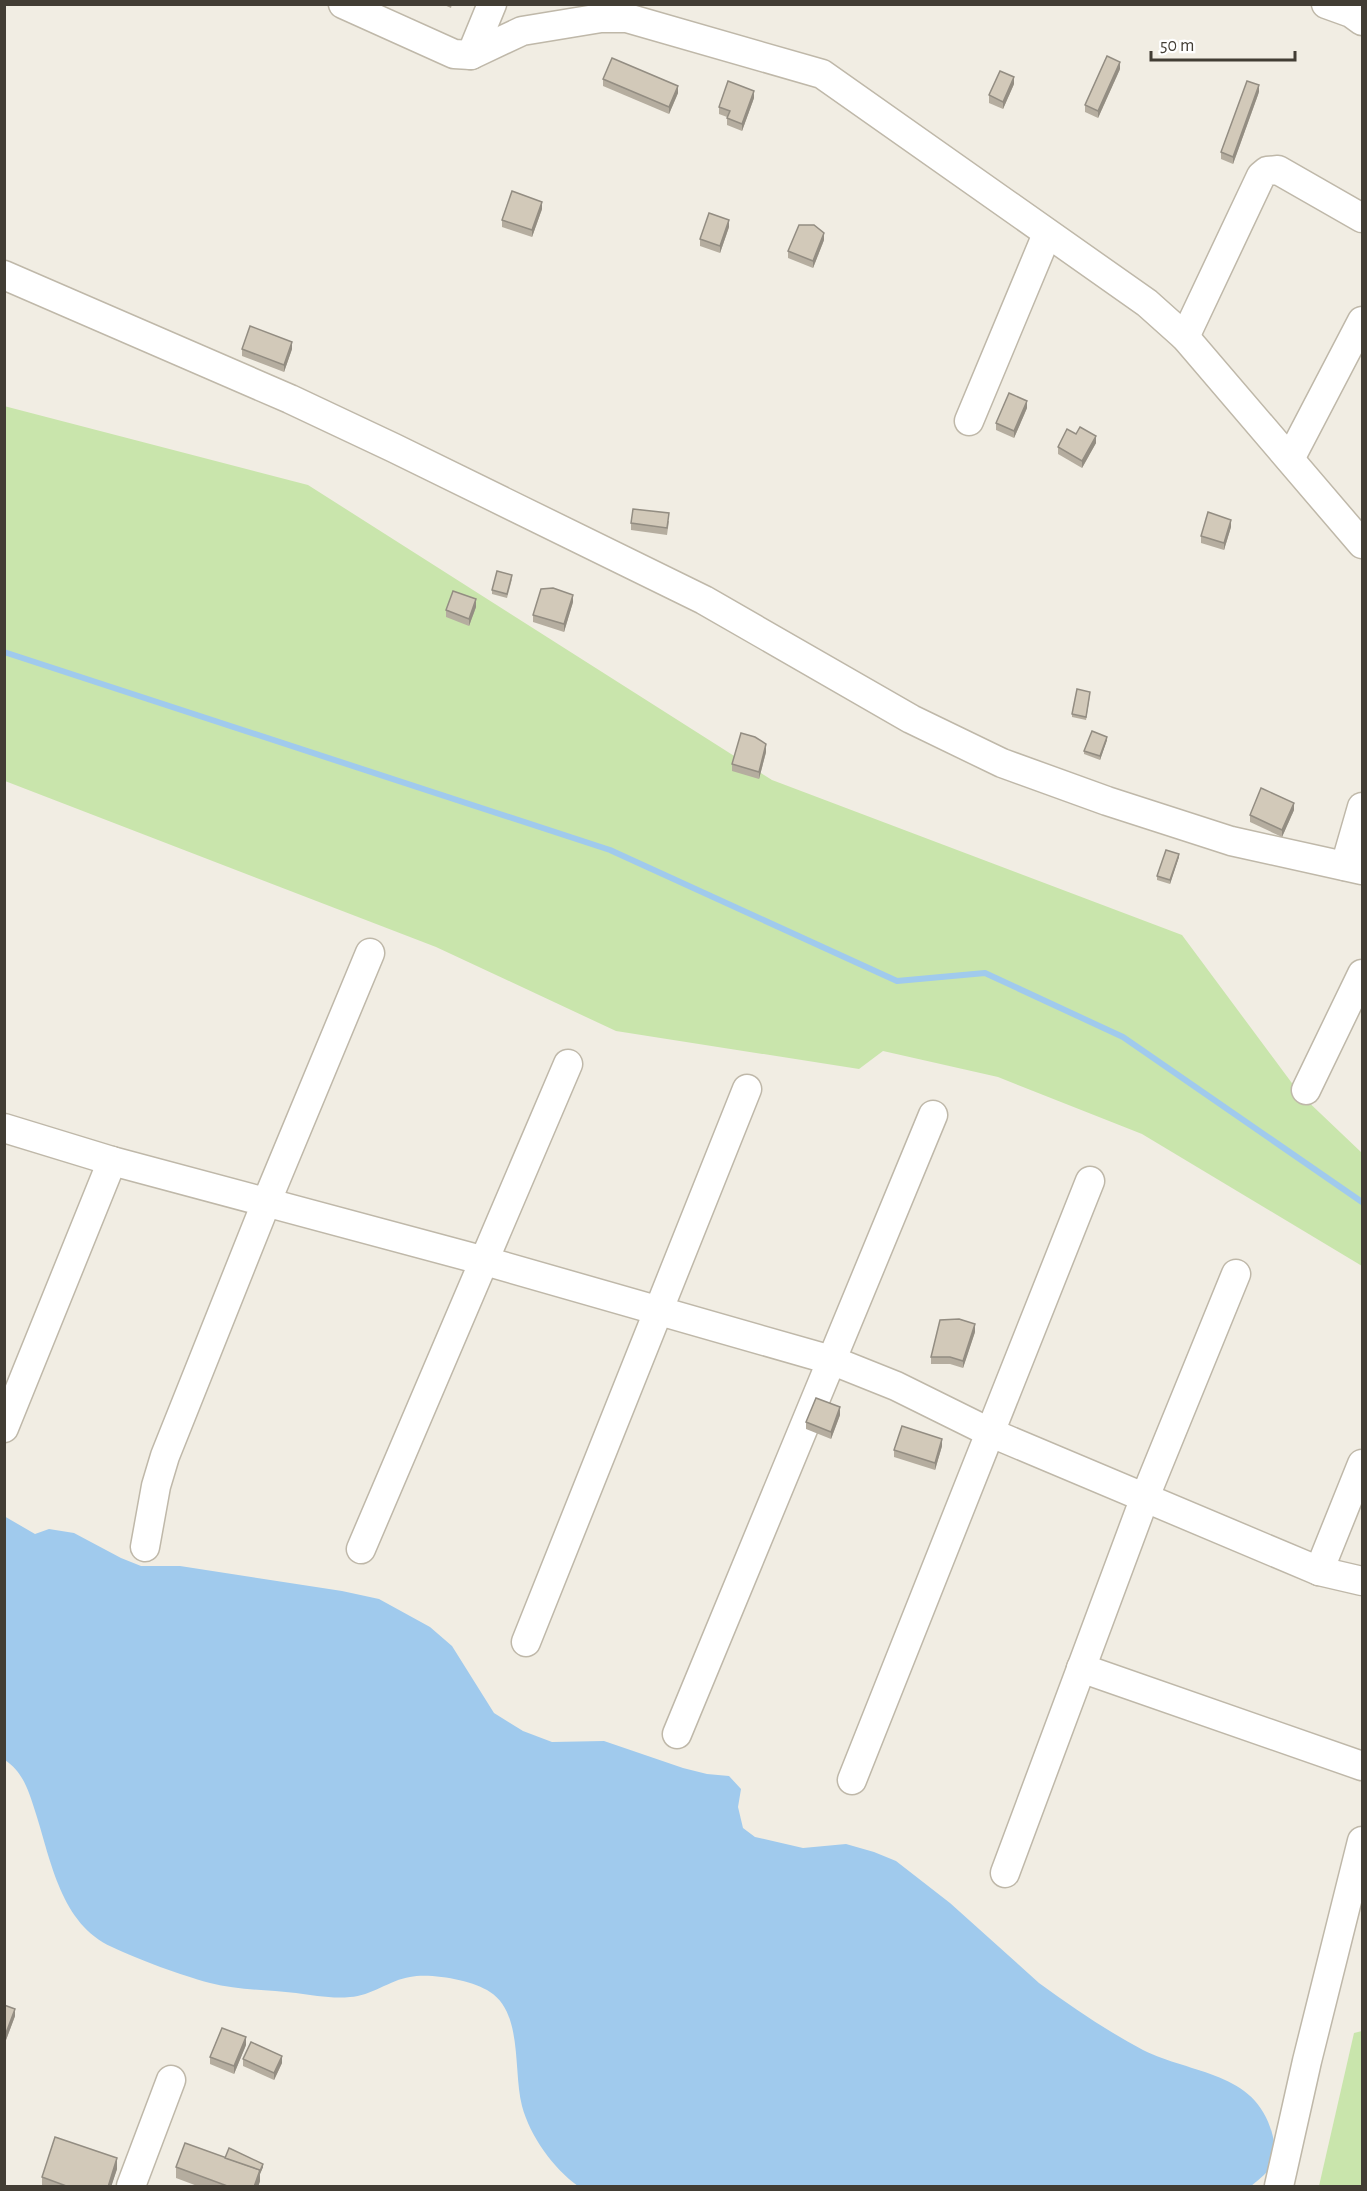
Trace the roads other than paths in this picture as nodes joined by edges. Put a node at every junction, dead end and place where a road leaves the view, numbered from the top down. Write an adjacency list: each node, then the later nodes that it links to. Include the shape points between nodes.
1 (343, 4): 5 (street, via 454,54)
2 (492, 4): 5 (street)
3 (1326, 4): 4 (street)
4 (1362, 21)
5 (471, 55): 7 (street, via 522,31 601,18 627,18 822,74)
6 (1362, 218): 10 (street, via 1278,170 1267,171 1261,176)
7 (1047, 234): 10 (street, via 1147,303); 11 (street)
8 (4, 275): 15 (street, via 394,448 704,600 911,719 1002,763 1231,841)
9 (1362, 321): 12 (street)
10 (1185, 337): 12 (street)
11 (969, 421)
12 (1290, 459): 13 (street)
13 (1362, 544)
14 (1362, 807): 15 (street)
15 (1354, 868)
16 (370, 952): 25 (street)
17 (1362, 974): 20 (street)
18 (568, 1064): 26 (street)
19 (747, 1089): 28 (street)
20 (1306, 1090)
21 (933, 1115): 29 (street)
22 (4, 1128): 23 (street)
23 (112, 1161): 25 (street); 30 (street)
24 (1090, 1181): 31 (street)
25 (266, 1203): 26 (street); 34 (street, via 165,1456)
26 (486, 1261): 28 (street); 35 (street)
27 (1236, 1274): 33 (street)
28 (658, 1312): 29 (street); 38 (street)
29 (831, 1360): 31 (street, via 896,1386); 40 (street)
30 (4, 1428)
31 (989, 1432): 33 (street); 42 (street)
32 (1362, 1464): 36 (street)
33 (1145, 1497): 36 (street); 39 (street)
34 (145, 1547)
35 (361, 1549)
36 (1319, 1570): 37 (street)
37 (1362, 1581)
38 (526, 1641)
39 (1081, 1668): 41 (street); 44 (street)
40 (678, 1734)
41 (1362, 1766)
42 (852, 1780)
43 (1362, 1841): 47 (street)
44 (1005, 1873)
45 (171, 2080): 46 (street)
46 (131, 2187)
47 (1280, 2187)

